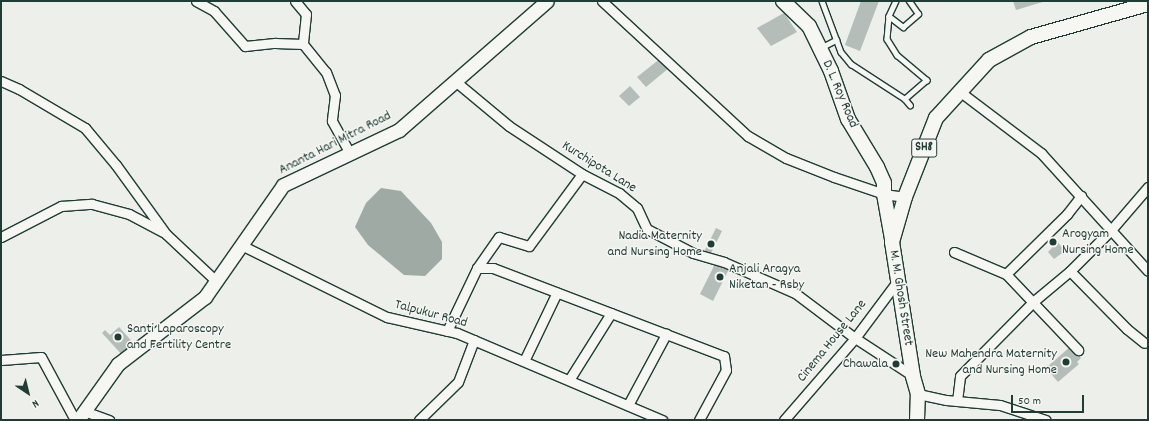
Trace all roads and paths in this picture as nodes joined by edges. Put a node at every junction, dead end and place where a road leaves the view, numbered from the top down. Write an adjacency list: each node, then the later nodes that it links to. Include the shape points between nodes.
1 (196, 1): 12 (street, via 214,11 245,46)
2 (548, 1): 15 (main road, Ananta Hari Mitra Road)
3 (602, 1): 22 (street, via 748,136 786,158)
4 (783, 1): 13 (main road, D. L. Roy Road, via 810,26)
5 (822, 1): 11 (lane, via 830,17)
6 (896, 1): 10 (lane)
7 (909, 1): 10 (lane, via 918,14 903,27)
8 (298, 2): 12 (street, via 306,14)
9 (1148, 4): 16 (main road, M. M. Ghosh Street / SH8, via 1031,37 989,60)
10 (889, 16): 17 (lane, via 887,39 897,55 927,80)
11 (836, 40): 13 (lane); 17 (lane, via 841,52 852,64)
12 (304, 44): 19 (street, via 326,72 334,95 332,121)
13 (820, 48): 22 (main road, D. L. Roy Road, via 848,119 882,178)
14 (1, 82): 26 (street, via 19,88 85,128 116,165)
15 (455, 82): 19 (main road, Ananta Hari Mitra Road, via 399,130); 20 (street, Kurchipota Lane, via 509,126)
16 (959, 91): 23 (main road, M. M. Ghosh Street / SH8, via 936,118); 24 (street, via 1041,154)
17 (905, 99): 18 (lane)
18 (910, 105)
19 (350, 153): 29 (main road, Ananta Hari Mitra Road, via 283,186)
20 (582, 174): 31 (street, via 529,246 499,236); 42 (street, Kurchipota Lane, via 619,193 637,208 648,229 693,253 724,262 795,293)
21 (1148, 187): 25 (street)
22 (884, 194): 23 (street); 28 (main road, D. L. Roy Road)
23 (905, 196): 28 (main road, M. M. Ghosh Street / SH8)
24 (1081, 196): 25 (street); 34 (street, via 1067,214)
25 (1111, 230): 32 (street); 33 (street)
26 (166, 234): 27 (street, via 129,214 92,204 61,206); 36 (street)
27 (1, 237)
28 (892, 242): 35 (main road, M. M. Ghosh Street / SH8)
29 (242, 245): 36 (main road, Ananta Hari Mitra Road); 40 (street, Talpukur Road, via 387,317)
30 (954, 252): 34 (street)
31 (477, 268): 37 (street, via 492,268); 40 (street)
32 (1070, 271): 38 (street); 44 (street)
33 (1148, 272)
34 (1006, 274): 38 (street)
35 (898, 279): 42 (street, Cinema House Lane); 48 (main road, M. M. Ghosh Street / SH8)
36 (216, 281): 53 (main road, Ananta Hari Mitra Road, via 205,297 118,364)
37 (557, 292): 39 (street); 47 (street)
38 (1034, 301): 45 (street); 51 (street, via 960,376)
39 (611, 313): 41 (street); 49 (street)
40 (447, 331): 43 (street, Talpukur Road)
41 (666, 334): 52 (street); 57 (street, via 724,356 726,370)
42 (856, 338): 48 (street, Kurchipota Lane); 58 (street, Cinema House Lane)
43 (474, 340): 47 (street, Talpukur Road); 55 (street, via 458,382)
44 (1144, 343)
45 (1078, 350)
46 (1, 360): 53 (street, via 41,357)
47 (524, 361): 49 (street, Talpukur Road)
48 (913, 376): 50 (main road, M. M. Ghosh Street / SH8)
49 (569, 380): 52 (street, Talpukur Road)
50 (918, 394): 51 (street); 59 (main road, M. M. Ghosh Street / SH8)
51 (957, 401): 60 (street, via 1000,405)
52 (628, 405): 56 (street, Talpukur Road)
53 (79, 417): 54 (street)
54 (109, 420)
55 (418, 420)
56 (662, 420)
57 (699, 420)
58 (784, 420)
59 (917, 420)
60 (1046, 420)

